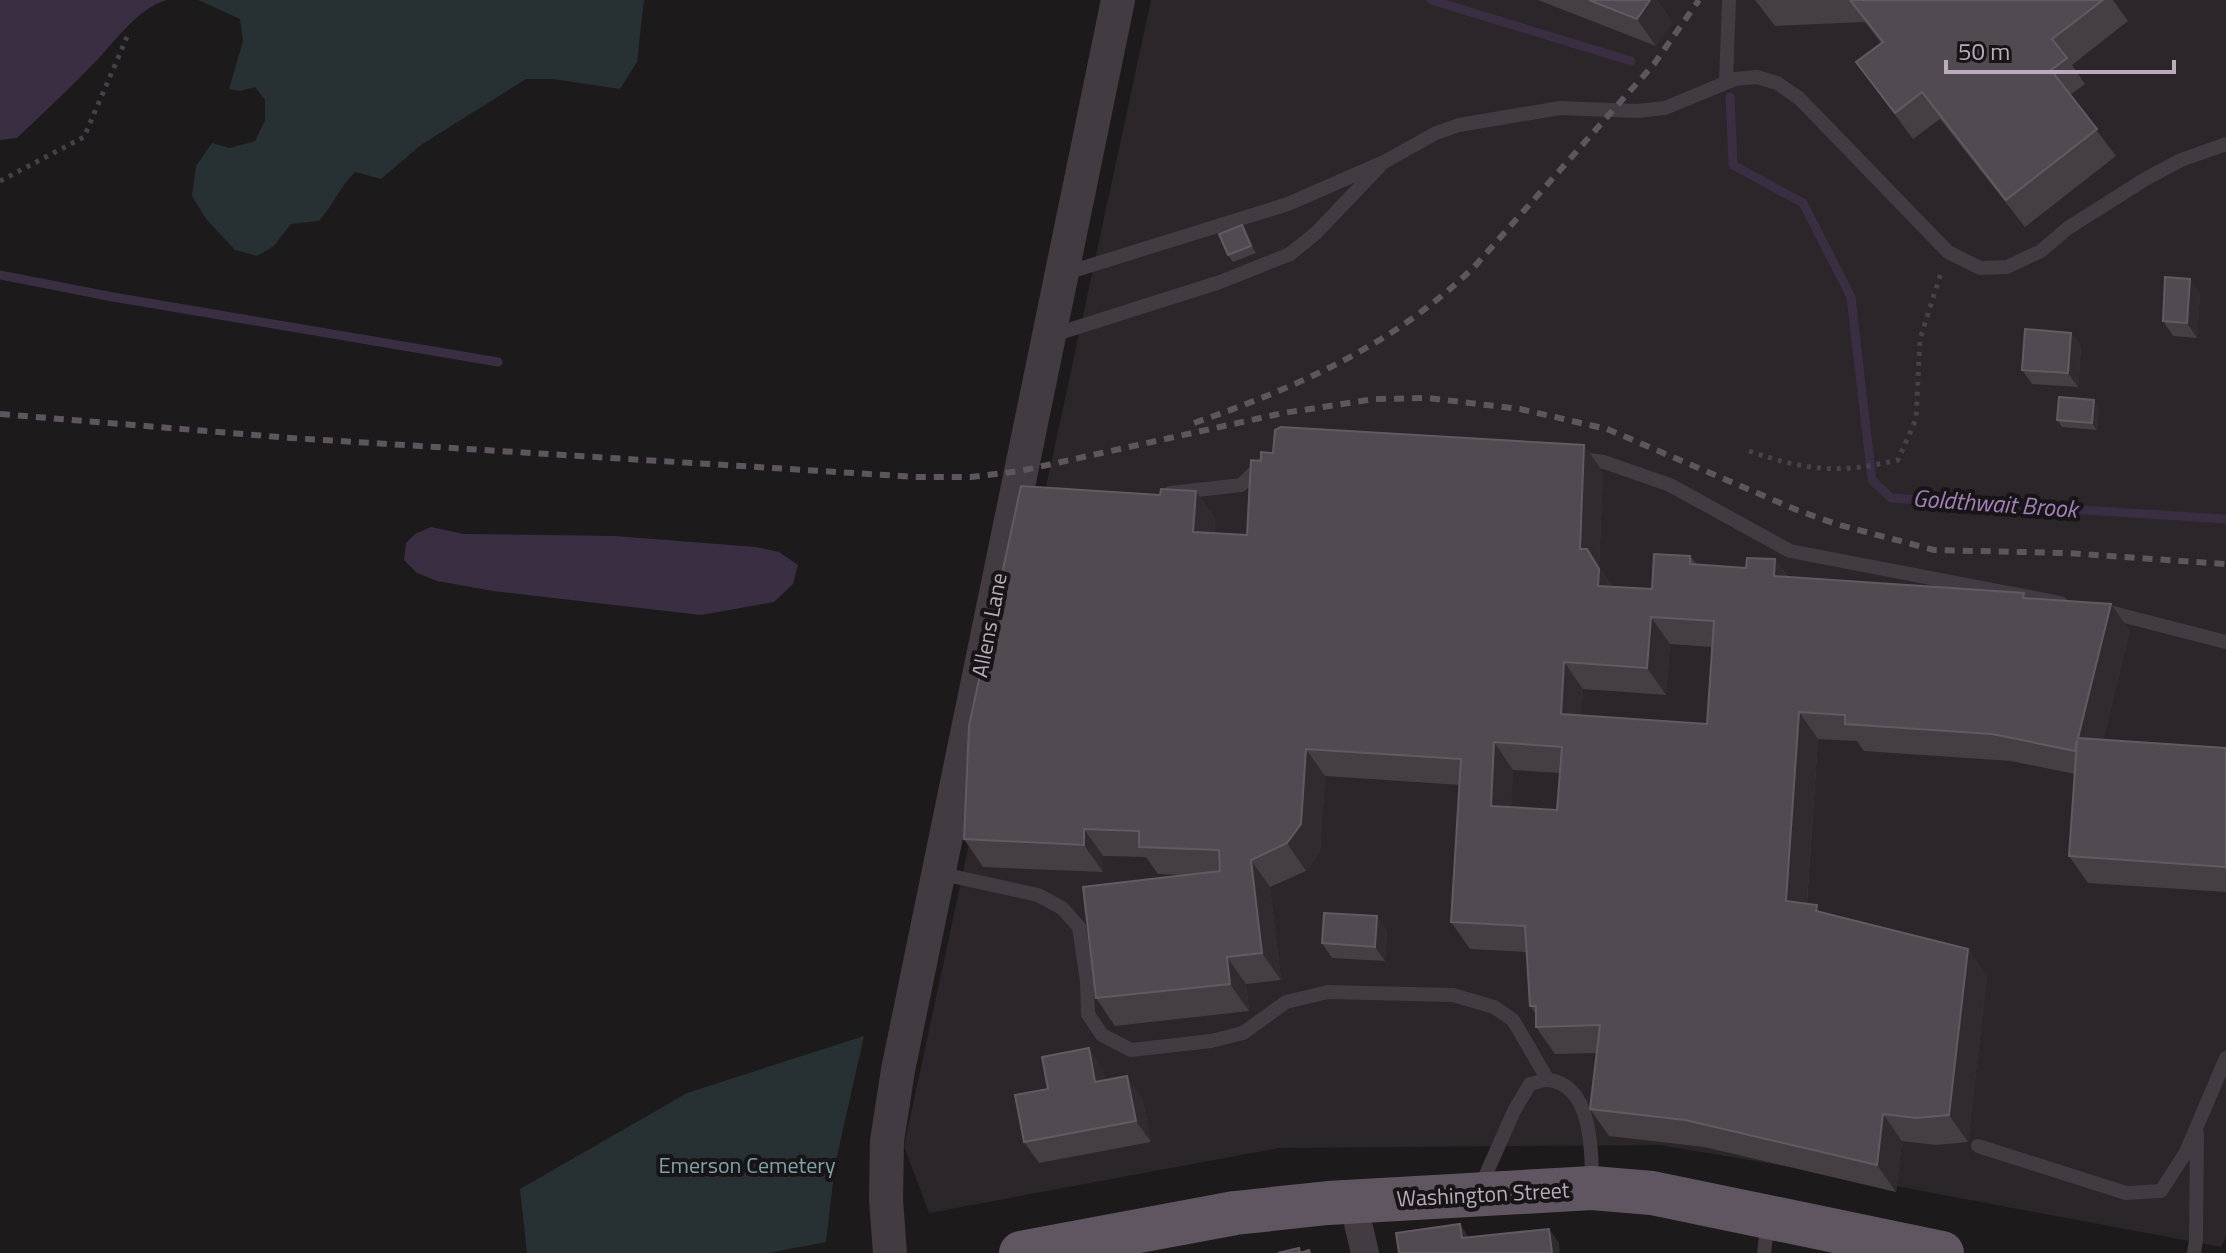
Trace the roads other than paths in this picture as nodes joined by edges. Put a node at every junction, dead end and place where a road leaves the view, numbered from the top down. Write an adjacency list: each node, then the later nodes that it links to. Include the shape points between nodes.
1 (1118, 0): 6 (street, Allens Lane)
2 (1729, 0): 3 (lane)
3 (1726, 82): 4 (lane, via 1757,77 1799,98 1948,252 1980,268 2007,267 2041,251 2147,178); 5 (lane, via 1665,108 1560,108 1459,125)
4 (2226, 144)
5 (1384, 162): 6 (lane, via 1288,204); 7 (lane, via 1290,254 1220,282)
6 (1061, 275): 7 (street, Allens Lane)
7 (1048, 336): 14 (street, Allens Lane, via 1021,499)
8 (1272, 456): 10 (lane, via 1241,485)
9 (1558, 456): 11 (lane, via 1604,462 1670,485 1790,551)
10 (1155, 495)
11 (2069, 604)
12 (2084, 607): 13 (lane)
13 (2226, 642)
14 (938, 873): 16 (lane, via 1038,895 1062,908 1079,927 1088,1014 1102,1035 1131,1050 1243,1033 1286,1002 1328,992 1453,995 1494,1007 1513,1020); 23 (street, Allens Lane, via 887,1141)
15 (2226, 1058): 17 (lane)
16 (1548, 1080): 19 (lane, via 1570,1089 1586,1117); 20 (lane, via 1530,1084)
17 (2198, 1125): 18 (lane, via 2161,1191 2126,1193); 27 (lane)
18 (1978, 1146)
19 (1592, 1188): 20 (main road, Washington Street); 22 (main road, Washington Street, via 1652,1193)
20 (1477, 1195): 21 (main road, Washington Street)
21 (1353, 1202): 24 (main road, Washington Street, via 1235,1213); 25 (street)
22 (1765, 1243): 26 (main road, Washington Street)
23 (890, 1253)
24 (1021, 1253)
25 (1365, 1253)
26 (1942, 1253)
27 (2194, 1253)

